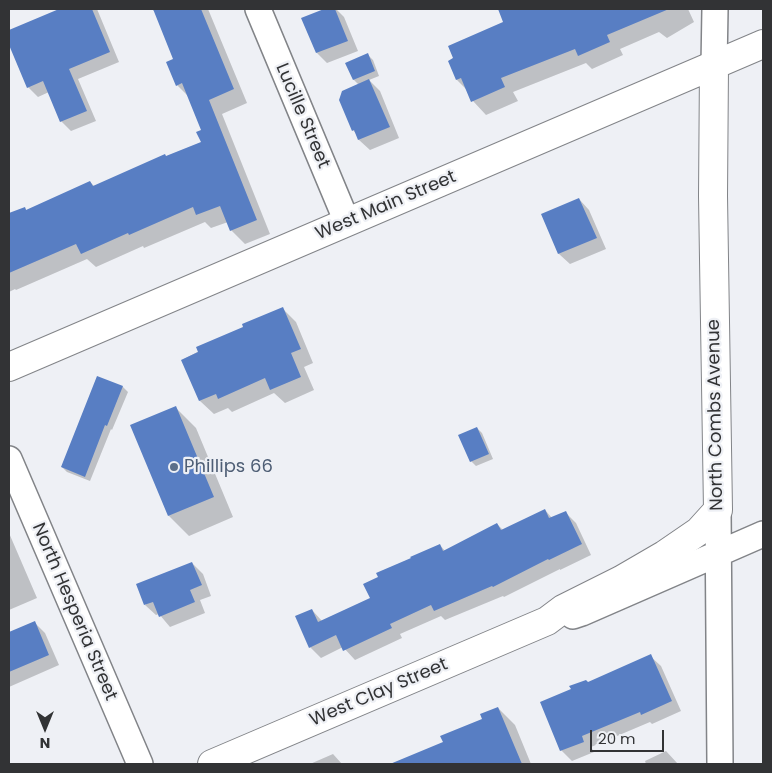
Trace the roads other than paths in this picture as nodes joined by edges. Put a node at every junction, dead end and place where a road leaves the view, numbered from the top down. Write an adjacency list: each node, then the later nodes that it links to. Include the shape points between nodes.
1 (715, 9): 4 (street)
2 (261, 10): 5 (street, Lucille Street)
3 (763, 44): 4 (main road, West Main Street)
4 (714, 66): 5 (main road, West Main Street); 8 (main road, North Combs Avenue)
5 (347, 222): 6 (main road, West Main Street)
6 (9, 366)
7 (9, 459): 12 (street, North Hesperia Street)
8 (718, 510): 10 (street, North Combs Avenue); 11 (main road, West Clay Street, via 699,531 664,555 563,609)
9 (763, 534): 10 (street, West Clay Street)
10 (718, 554): 11 (street, West Clay Street, via 582,613); 14 (street, North Combs Avenue)
11 (547, 621): 13 (main road, West Clay Street)
12 (140, 764)
13 (212, 764)
14 (720, 764)

